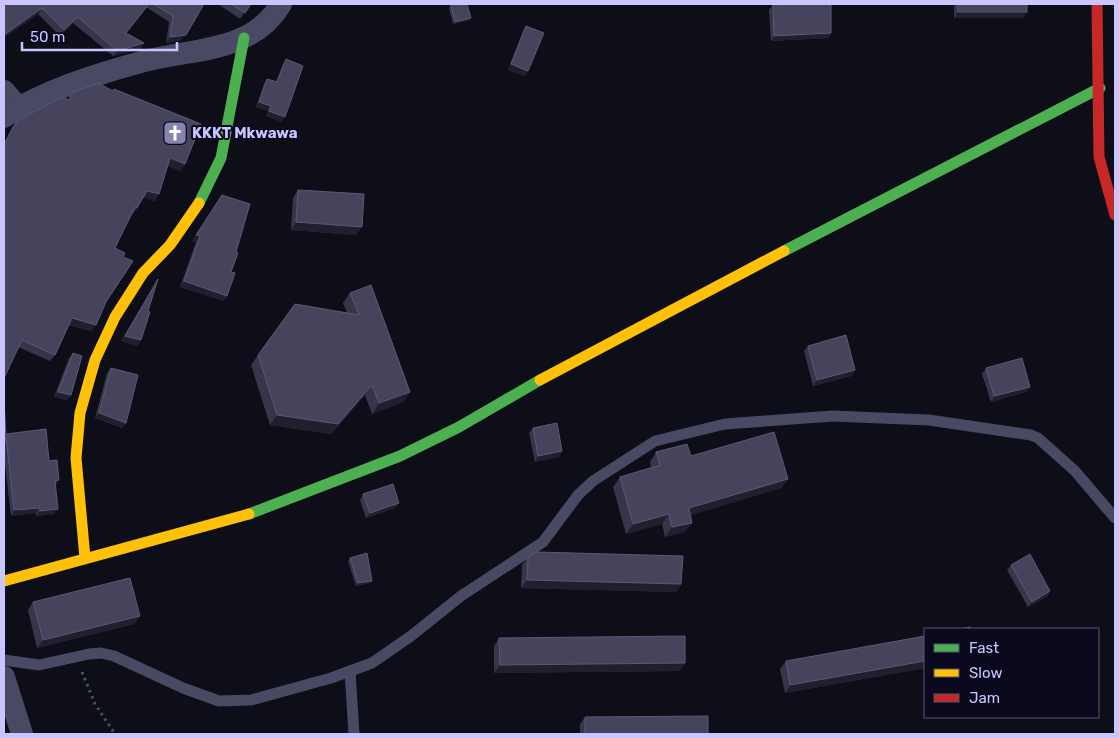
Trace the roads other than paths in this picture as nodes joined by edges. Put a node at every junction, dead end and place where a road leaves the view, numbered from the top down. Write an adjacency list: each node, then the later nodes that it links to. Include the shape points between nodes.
1 (281, 4): 3 (street, via 261,27)
2 (1097, 4): 4 (street)
3 (244, 38): 5 (street, via 224,46 144,61); 8 (street, via 221,158 202,198 170,245 143,273 115,317 95,360 80,413 76,458)
4 (1105, 98): 6 (street, via 1100,157); 8 (street, via 742,273 400,456 239,518)
5 (8, 105)
6 (1115, 215)
7 (1115, 518): 11 (lane, via 1074,471 1031,435 929,420 833,416 724,424 655,441 620,462 578,495 543,542 461,596 372,663)
8 (85, 558): 9 (street)
9 (4, 581)
10 (4, 660): 11 (lane, via 39,665 89,654 114,656 219,701 251,700)
11 (350, 671): 14 (lane)
12 (4, 677): 13 (street)
13 (22, 734)
14 (354, 734)

